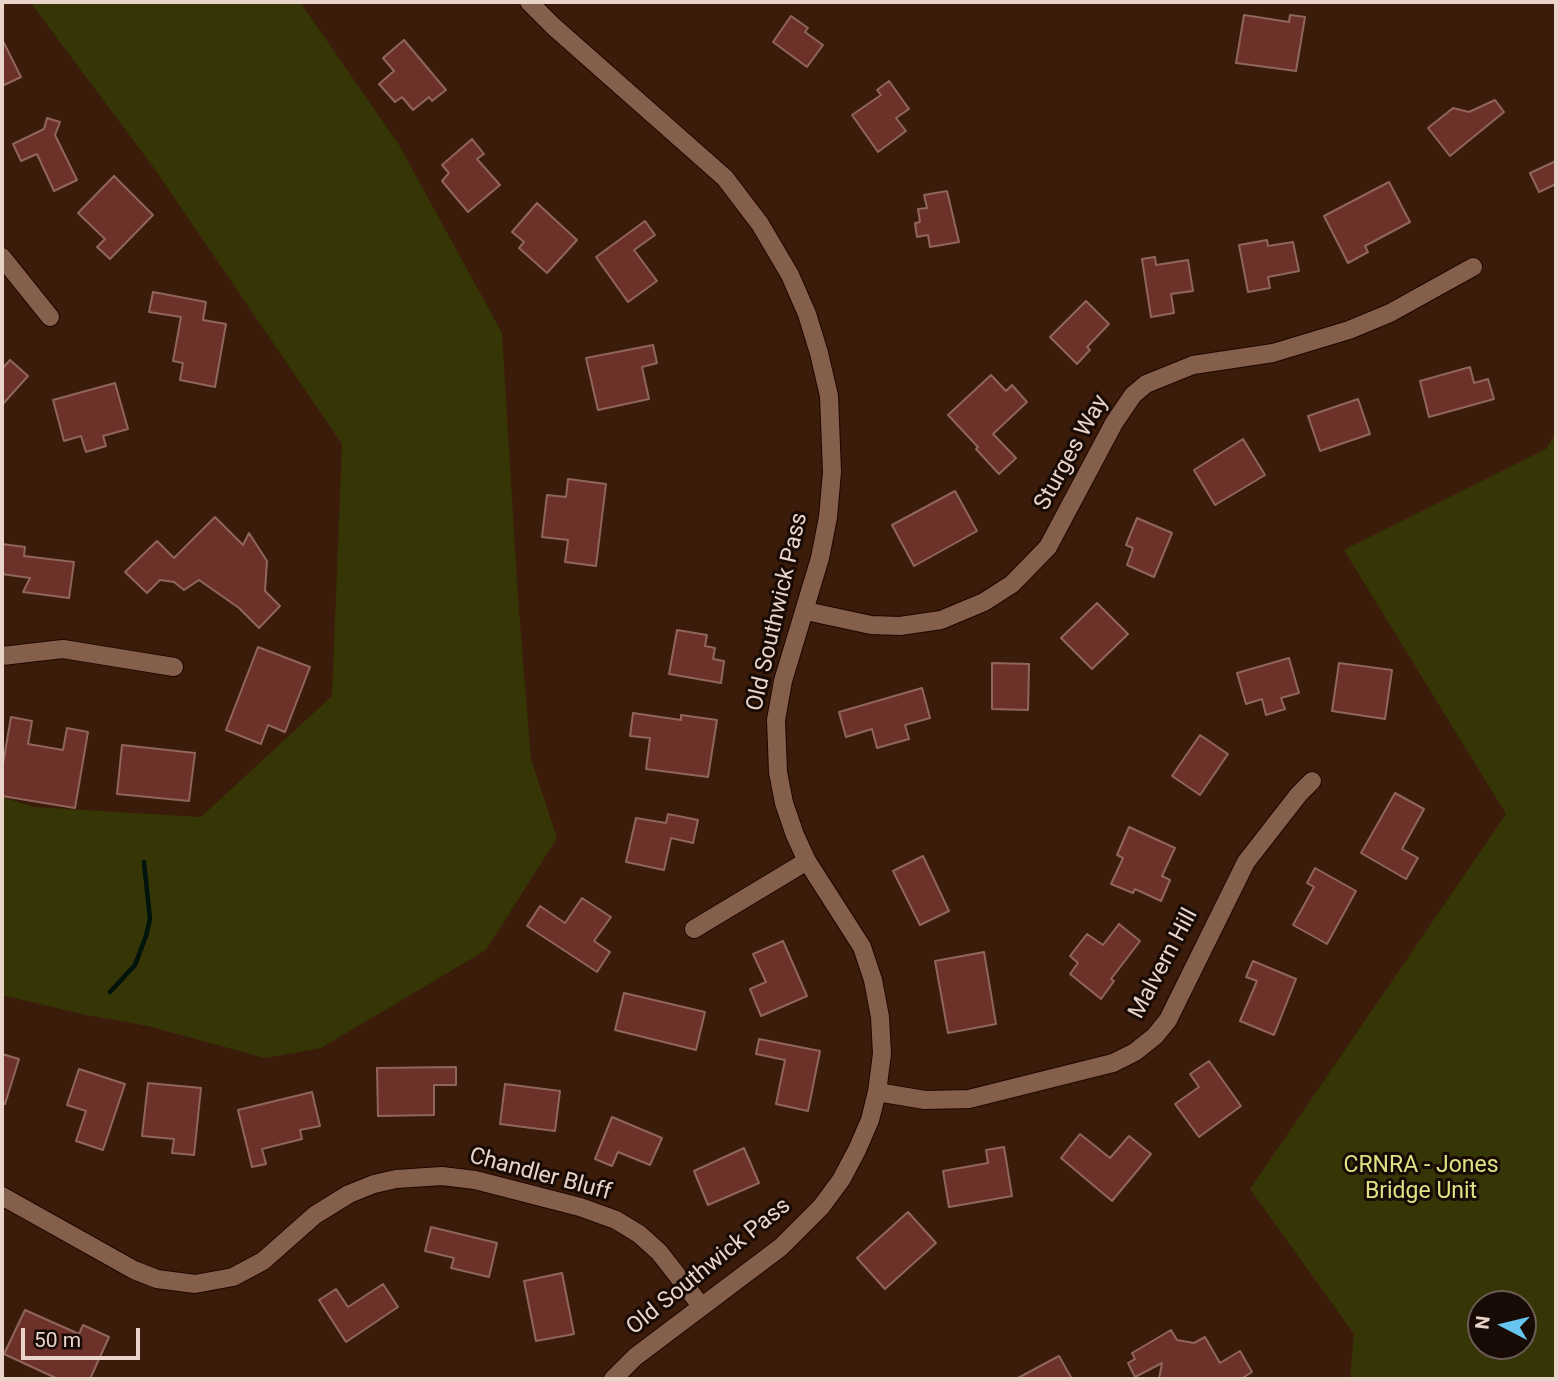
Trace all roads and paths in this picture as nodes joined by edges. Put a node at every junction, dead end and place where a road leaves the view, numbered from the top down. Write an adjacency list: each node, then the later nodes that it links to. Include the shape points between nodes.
1 (529, 2): 5 (street, Old Southwick Pass, via 724,178 760,224 790,275 819,353 832,428 828,517)
2 (2, 257): 4 (street)
3 (1473, 267): 5 (street, Sturges Way, via 1349,330 1273,352 1193,365 1146,384 1114,423 1048,547 1013,584 984,602 942,620 900,626 871,625)
4 (50, 317)
5 (806, 611): 9 (street, Old Southwick Pass, via 783,684 776,741 784,803)
6 (2, 656): 7 (street, via 63,649)
7 (174, 667)
8 (1312, 781): 11 (street, Malvern Hill, via 1246,862 1168,1020 1135,1052 1113,1063 995,1095 925,1100)
9 (807, 861): 10 (street); 11 (street, Old Southwick Pass, via 862,947 873,980 882,1054)
10 (694, 929)
11 (877, 1092): 13 (street, Old Southwick Pass, via 857,1150 821,1207 781,1247)
12 (2, 1196): 13 (street, Chandler Bluff, via 134,1270 195,1284 233,1276 263,1261 315,1215 374,1184 442,1175 475,1180 616,1220 659,1252)
13 (702, 1307): 14 (street, Old Southwick Pass)
14 (613, 1379)

